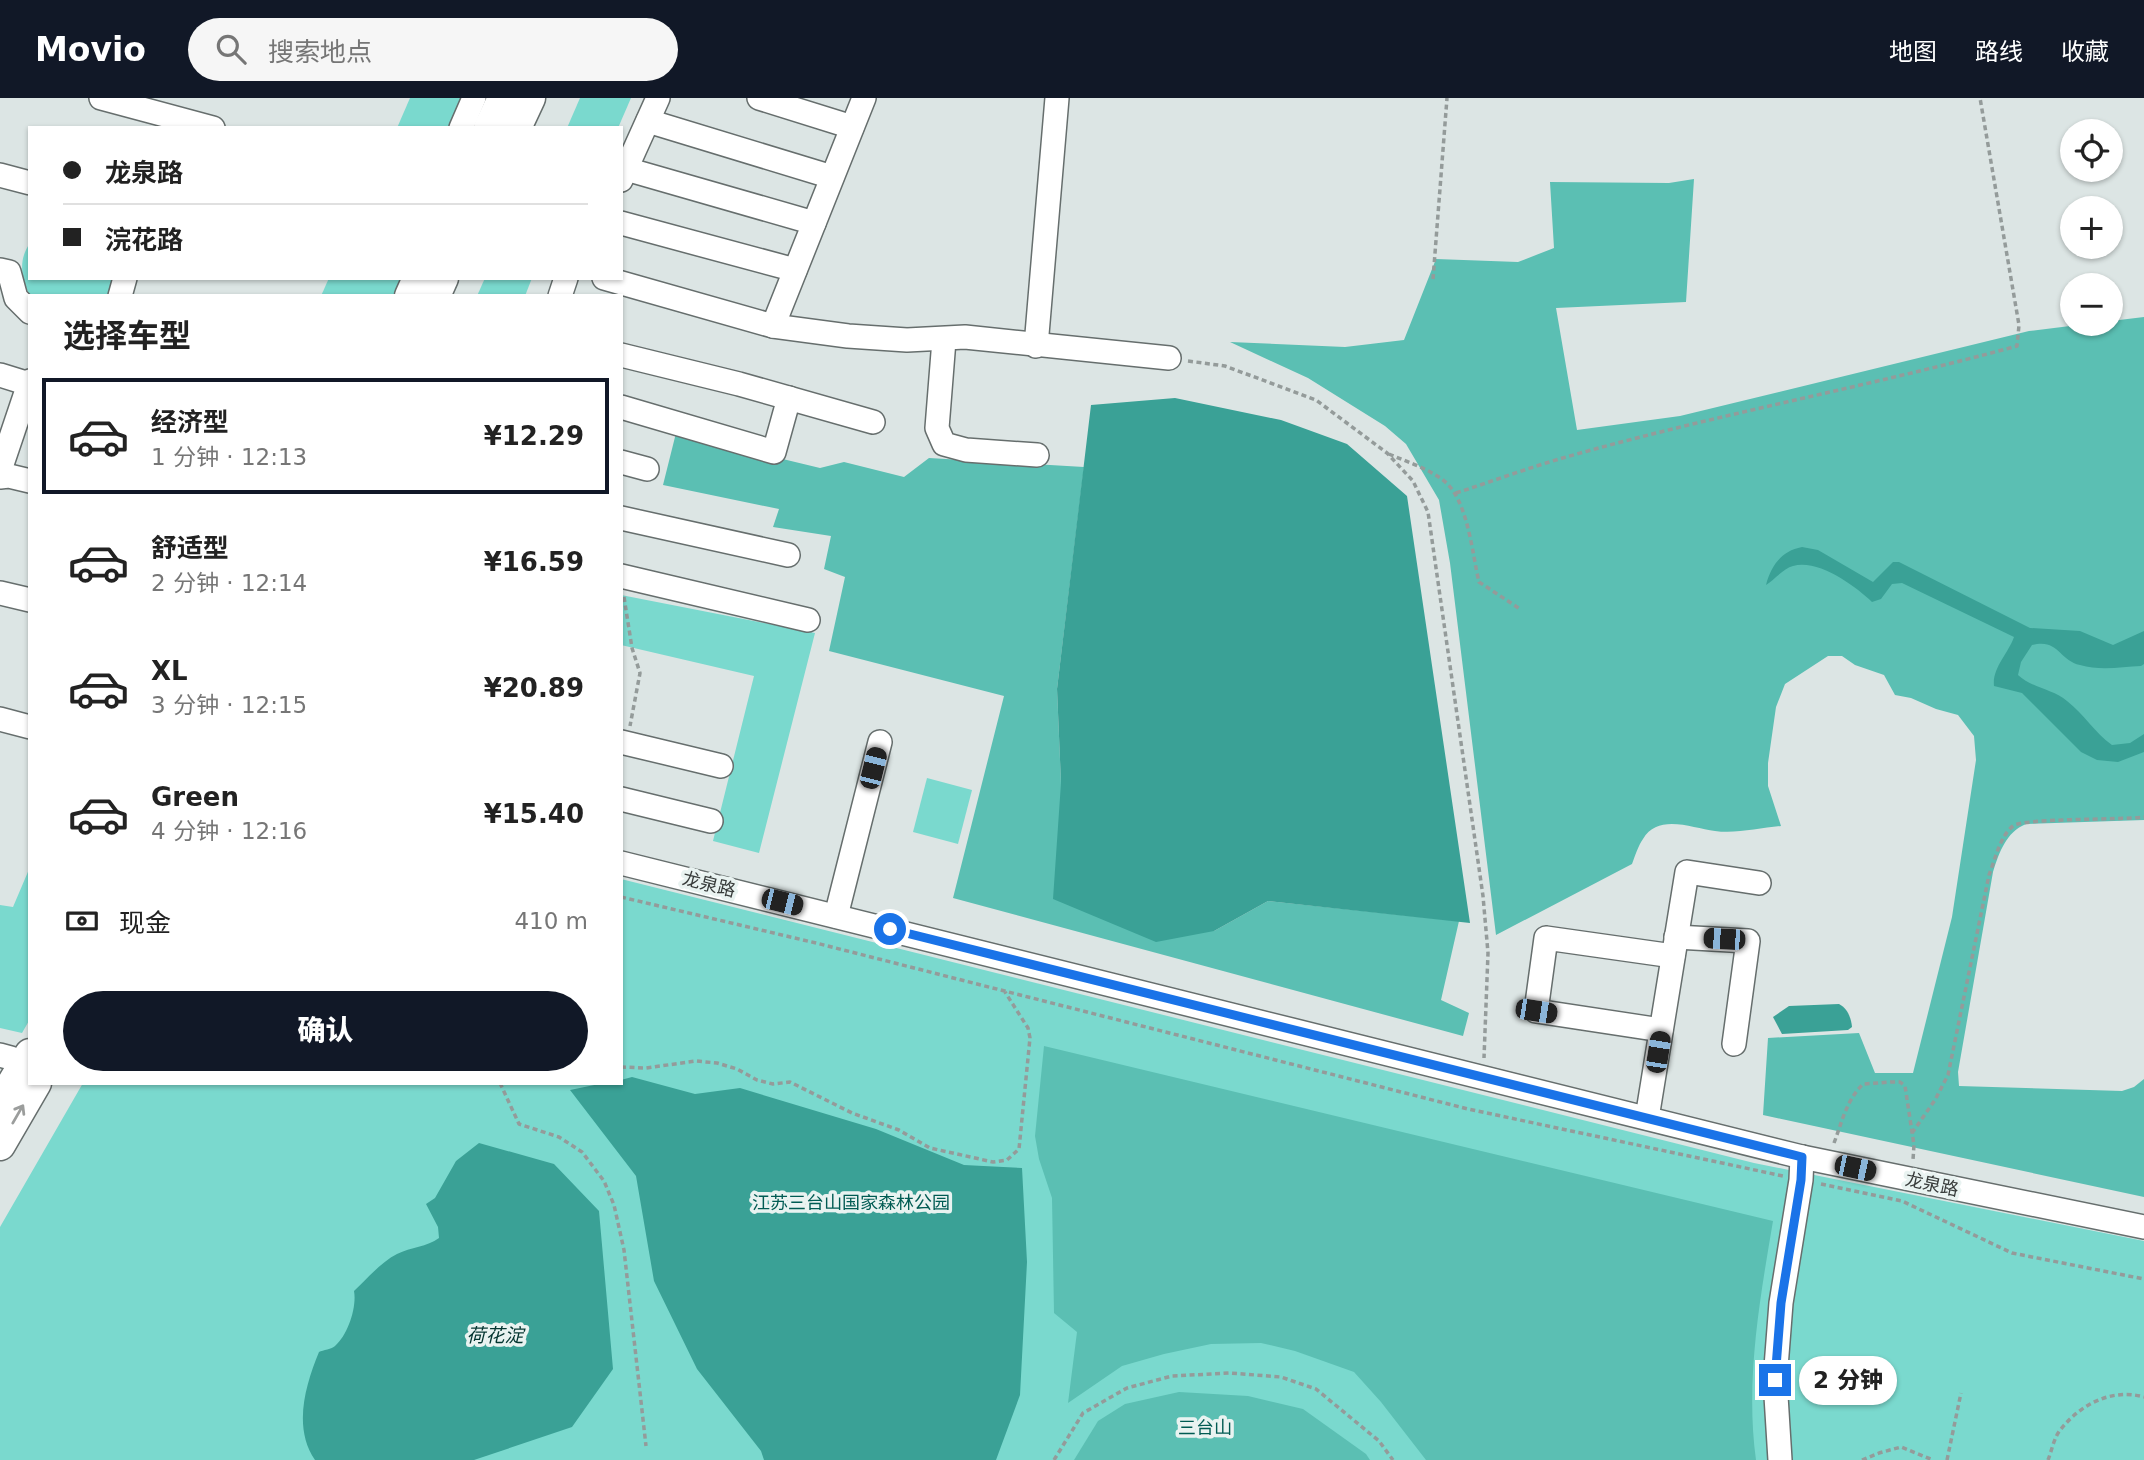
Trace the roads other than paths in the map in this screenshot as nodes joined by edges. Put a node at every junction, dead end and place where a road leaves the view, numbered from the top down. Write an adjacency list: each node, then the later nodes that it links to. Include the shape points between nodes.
1 (101, 98): 9 (street)
2 (474, 98): 12 (street)
3 (503, 98): 13 (main road)
4 (530, 98): 14 (main road)
5 (658, 98): 10 (street)
6 (759, 98): 15 (street)
7 (863, 98): 15 (street)
8 (1057, 98): 28 (street)
9 (146, 112): 11 (street)
10 (648, 121): 17 (street); 18 (street)
11 (205, 126)
12 (462, 126)
13 (490, 126)
14 (517, 126)
15 (852, 127): 18 (street)
16 (0, 175): 19 (street)
17 (624, 175): 20 (street)
18 (832, 177): 20 (street)
19 (28, 182)
20 (814, 223): 23 (street)
21 (623, 224): 23 (street)
22 (0, 270): 25 (street, via 9,272 16,298)
23 (795, 270): 26 (street)
24 (611, 280): 26 (street)
25 (28, 310)
26 (773, 326): 27 (street, via 848,336)
27 (944, 340): 28 (street, via 965,337); 37 (street, via 937,428 944,444)
28 (1035, 346): 30 (street)
29 (623, 356): 34 (street)
30 (1169, 358)
31 (0, 376): 32 (street)
32 (28, 383)
33 (28, 386): 39 (street)
34 (789, 398): 35 (street, via 774,453); 36 (street)
35 (623, 408)
36 (873, 422)
37 (1037, 455)
38 (623, 463): 40 (street)
39 (0, 470)
40 (647, 470)
41 (0, 477): 42 (street)
42 (28, 481)
43 (623, 518): 44 (street)
44 (788, 555)
45 (624, 576): 48 (street)
46 (0, 593): 47 (street)
47 (28, 600)
48 (808, 620)
49 (0, 719): 50 (street)
50 (28, 726)
51 (880, 742): 58 (street)
52 (623, 749): 53 (street)
53 (721, 766)
54 (623, 799): 55 (street)
55 (711, 821)
56 (623, 863): 58 (street, 龙泉路)
57 (1759, 883): 59 (street, via 1687,872)
58 (836, 916): 65 (street, 龙泉路)
59 (1675, 946): 60 (street); 60 (street, via 1546,938 1536,1011); 62 (street, via 1748,941)
60 (1661, 1030): 65 (street)
61 (0, 1041): 63 (street)
62 (1734, 1044)
63 (25, 1063): 64 (main road); 66 (main road, one-way to 63)
64 (0, 1104)
65 (1647, 1118): 67 (street, 龙泉路)
66 (0, 1145)
67 (1802, 1157): 68 (street, 龙泉路); 69 (street, via 1775,1380)
68 (2144, 1227)
69 (1780, 1460)

